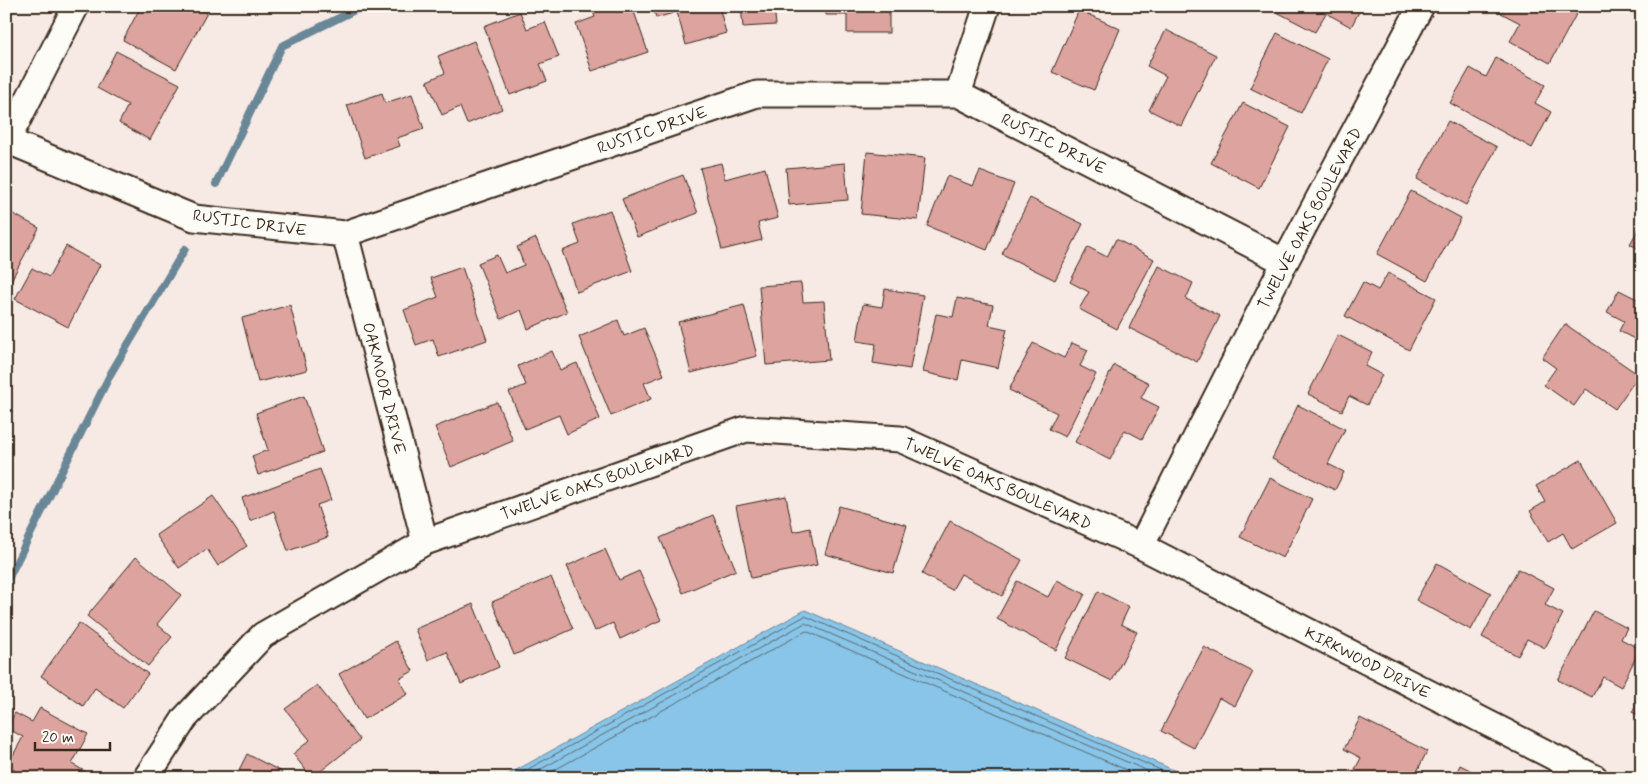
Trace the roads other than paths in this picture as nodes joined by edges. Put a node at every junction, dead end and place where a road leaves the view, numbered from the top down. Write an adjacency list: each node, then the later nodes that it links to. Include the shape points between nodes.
1 (76, 6): 5 (street)
2 (987, 6): 4 (street)
3 (1421, 6): 7 (street, TWELVE OAKS BOULEVARD)
4 (958, 94): 6 (street, RUSTIC DRIVE, via 757,94); 7 (street, RUSTIC DRIVE)
5 (7, 140): 6 (street, RUSTIC DRIVE, via 194,218)
6 (346, 234): 8 (street, OAKMOOR DRIVE)
7 (1284, 262): 9 (street, TWELVE OAKS BOULEVARD)
8 (425, 542): 9 (street, TWELVE OAKS BOULEVARD, via 746,429 900,439); 10 (street, TWELVE OAKS BOULEVARD, via 264,634 184,718)
9 (1141, 546): 11 (street, KIRKWOOD DRIVE)
10 (146, 778)
11 (1595, 778)

